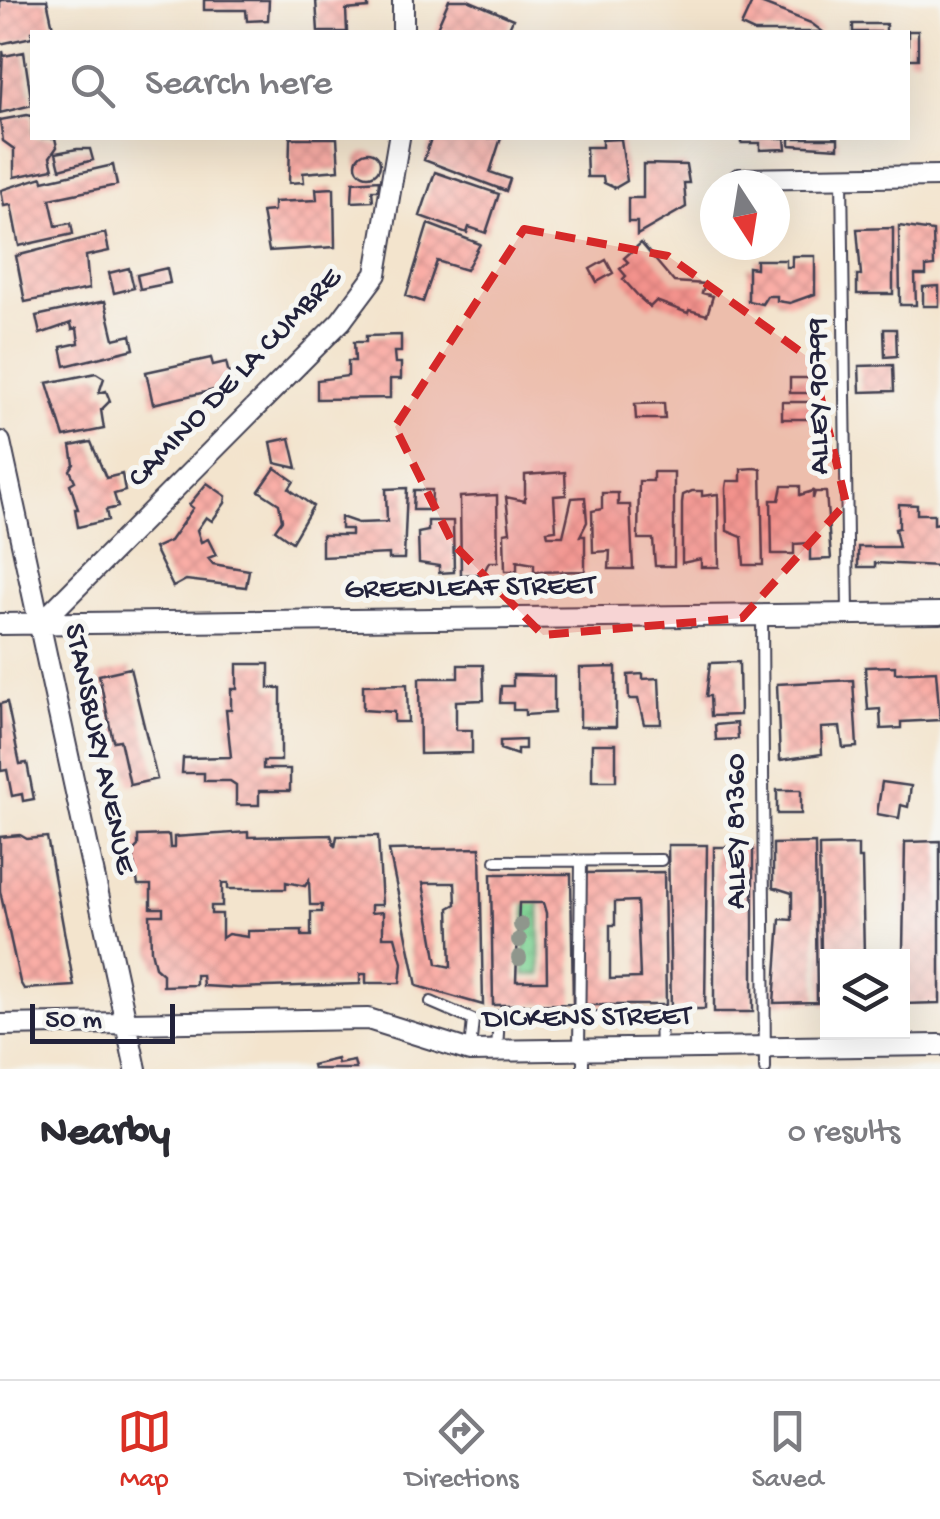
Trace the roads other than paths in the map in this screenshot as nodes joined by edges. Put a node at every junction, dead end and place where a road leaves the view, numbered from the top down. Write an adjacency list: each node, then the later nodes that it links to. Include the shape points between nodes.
1 (402, 0): 2 (street)
2 (403, 30)
3 (398, 140): 11 (street, CAMINO DE LA CUMBRE, via 376,274 341,321)
4 (842, 176): 5 (street); 6 (street); 9 (lane, ALLEY 90799)
5 (940, 176)
6 (790, 178)
7 (0, 442): 11 (street, STANSBURY AVENUE)
8 (940, 613): 9 (street, GREENLEAF STREET)
9 (848, 614): 10 (street, GREENLEAF STREET)
10 (762, 615): 11 (street, GREENLEAF STREET); 25 (lane, ALLEY 81360)
11 (41, 623): 12 (street, GREENLEAF STREET); 18 (street, STANSBURY AVENUE)
12 (0, 624)
13 (496, 860): 15 (lane)
14 (661, 860): 15 (lane)
15 (580, 861): 17 (lane)
16 (430, 1002): 22 (lane, via 472,1020)
17 (580, 1015): 21 (lane, via 660,1018); 23 (lane, via 499,1016); 24 (lane)
18 (126, 1024): 19 (street, DICKENS STREET); 22 (street, DICKENS STREET, via 368,1018); 26 (street, STANSBURY AVENUE)
19 (0, 1025)
20 (940, 1045): 25 (street, DICKENS STREET)
21 (661, 1049): 24 (street, DICKENS STREET); 25 (street, DICKENS STREET)
22 (470, 1051): 23 (street, DICKENS STREET)
23 (498, 1051): 24 (street, DICKENS STREET)
24 (582, 1056)
25 (765, 1058)
26 (136, 1069)

